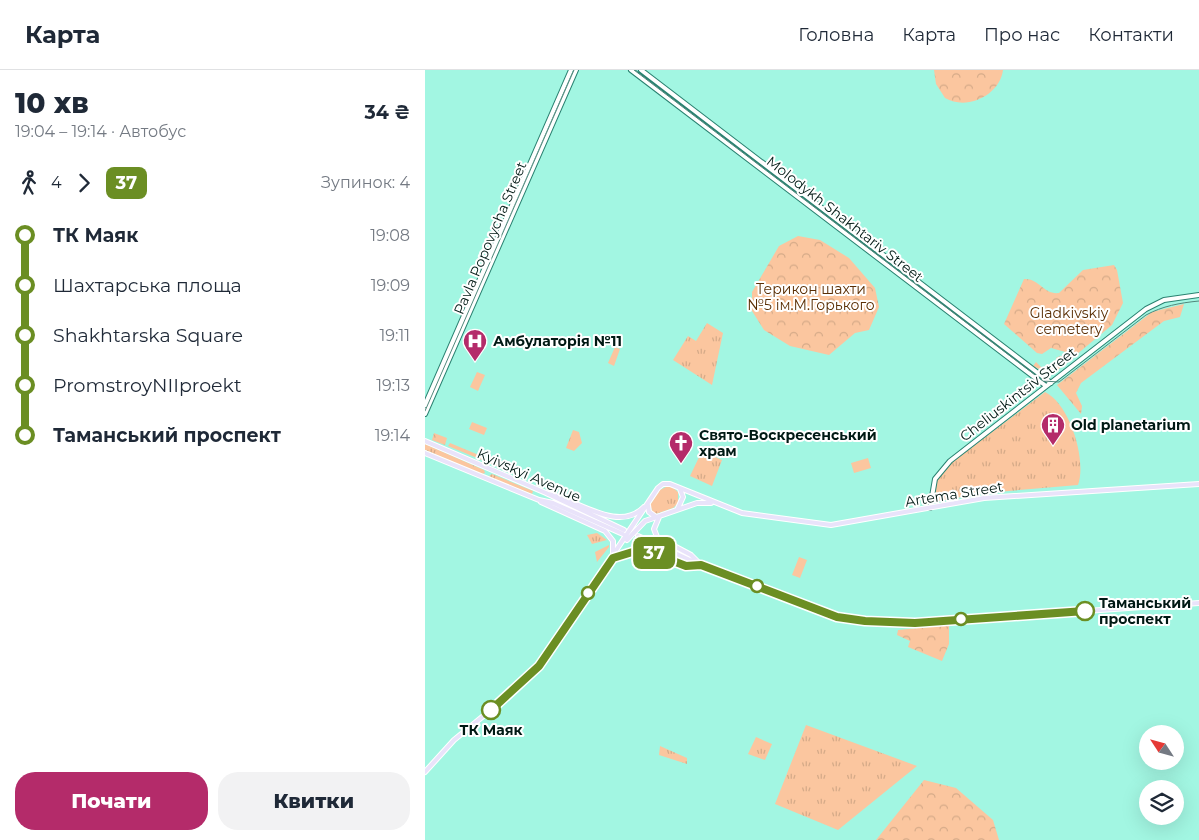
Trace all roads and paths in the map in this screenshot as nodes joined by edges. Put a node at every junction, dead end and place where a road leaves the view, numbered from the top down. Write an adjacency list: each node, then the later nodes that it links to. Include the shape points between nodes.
1 (571, 70): 8 (main road, Pavla Popovycha Street)
2 (576, 70): 9 (main road, Pavla Popovycha Street)
3 (631, 70): 7 (main road, Molodykh Shakhtariv Street)
4 (641, 70): 6 (main road, Molodykh Shakhtariv Street)
5 (1199, 295): 6 (main road, Cheliuskintsiv Street, via 1164,300 1145,309)
6 (1051, 383): 7 (main road, Cheliuskintsiv Street)
7 (1046, 386): 19 (main road, Cheliuskintsiv Street, via 944,466 934,484)
8 (425, 405)
9 (425, 414)
10 (425, 441): 14 (main road, Kyivskyi Avenue)
11 (425, 453): 16 (main road, Kyivskyi Avenue)
12 (1199, 484): 19 (main road, Artema Street, via 994,498)
13 (679, 488): 15 (main road, Artema Street, via 663,484); 17 (main road, Artema Street); 20 (main road, via 683,497)
14 (546, 493): 15 (main road, via 616,518 631,516); 16 (main road, Kyivskyi Avenue, via 623,532)
15 (652, 498): 18 (main road, Artema Street)
16 (539, 500): 25 (main road, via 605,531 613,541)
17 (715, 504): 19 (main road, Artema Street, via 742,513 831,525); 20 (main road, Artema Street, via 697,503)
18 (648, 505): 21 (main road, via 649,512); 23 (main road, Artema Street)
19 (931, 508)
20 (677, 510): 21 (main road, Artema Street)
21 (658, 517): 23 (main road, Artema Street, via 639,526); 24 (main road, via 654,529 657,537)
22 (637, 538): 26 (main road, via 685,562)
23 (620, 548): 25 (main road, Artema Street)
24 (691, 555): 26 (main road); 27 (main road)
25 (613, 558): 27 (main road, via 639,550 686,566); 29 (main road, Artema Street, via 539,666 454,740)
26 (692, 561): 27 (main road)
27 (701, 565): 28 (main road, via 837,617 865,621 915,623)
28 (1199, 603)
29 (425, 772)

